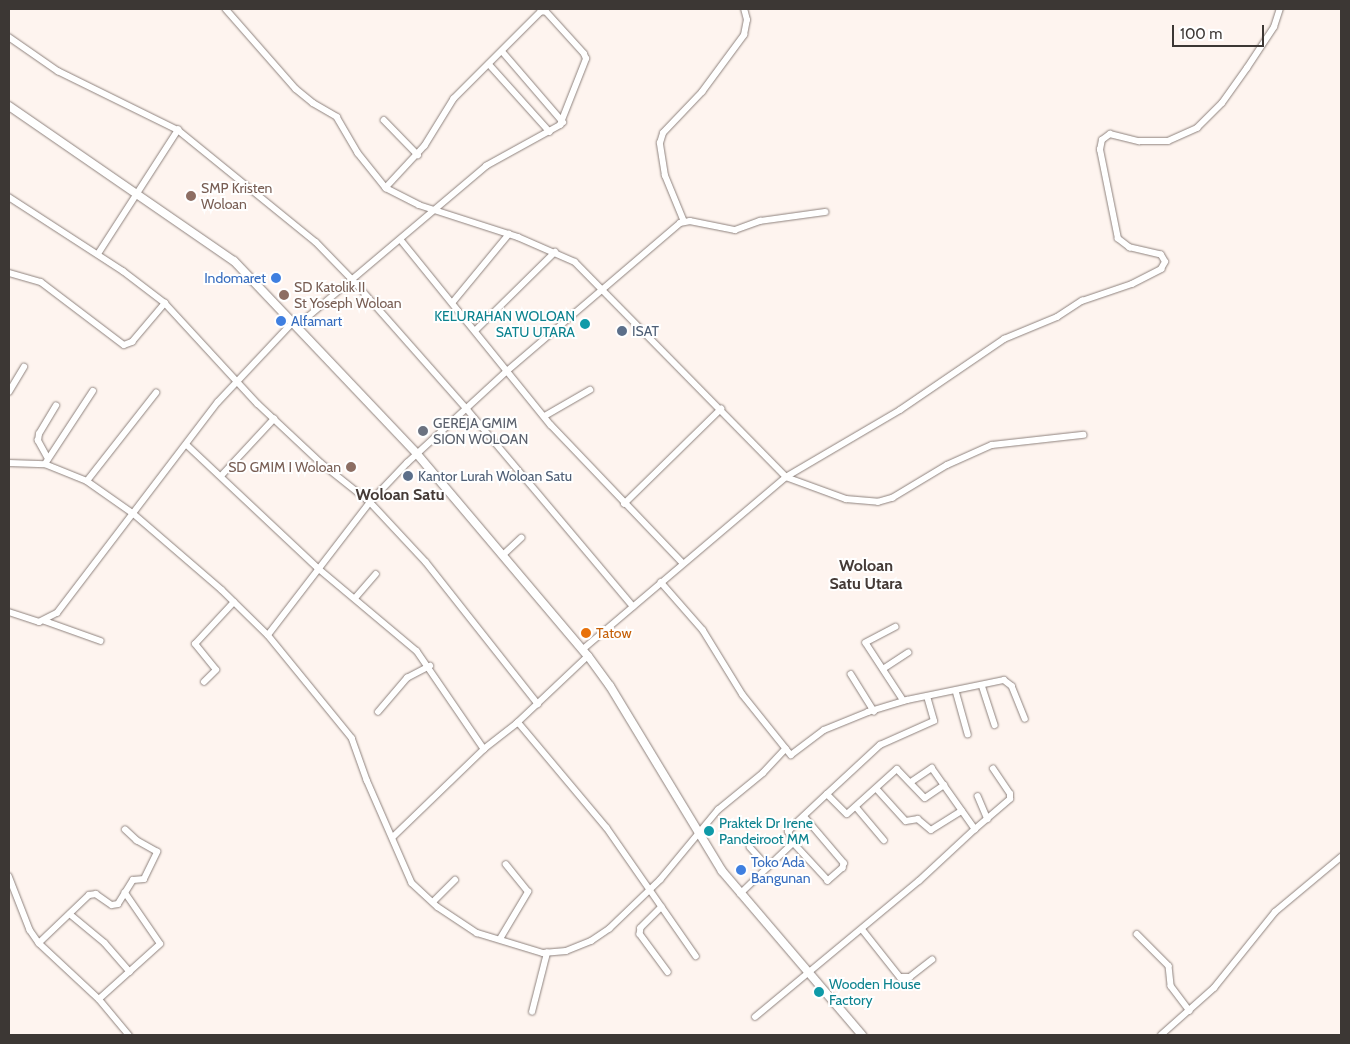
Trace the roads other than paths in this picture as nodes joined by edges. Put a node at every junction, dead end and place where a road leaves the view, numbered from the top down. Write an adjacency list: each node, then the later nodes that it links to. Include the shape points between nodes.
1 (226, 9): 13 (street, via 296,89 313,104 337,117 358,153)
2 (744, 9): 18 (street, via 747,20 744,35 660,142 666,176)
3 (1280, 9): 48 (street, via 1274,27 1247,68 1222,103 1197,128 1168,141 1140,141 1110,134 1102,140 1100,150 1118,239 1130,248 1161,256 1164,262 1161,269 1132,284 1082,301 1057,317 1004,339 900,410)
4 (9, 38): 10 (street, via 58,71)
5 (502, 51): 6 (street); 9 (street); 9 (street, via 544,11 580,49 586,60)
6 (489, 64): 11 (street); 12 (street, via 454,98)
7 (9, 106): 14 (main road)
8 (384, 120): 12 (street)
9 (563, 122): 11 (street)
10 (178, 130): 14 (street); 24 (street, via 316,242)
11 (550, 132): 16 (street, via 501,156)
12 (418, 155): 13 (street)
13 (386, 188): 16 (street)
14 (138, 195): 22 (street); 28 (main road, via 226,254)
15 (9, 197): 22 (street)
16 (433, 210): 19 (street); 20 (street)
17 (825, 212): 18 (street, via 760,220 735,230)
18 (684, 222): 25 (street)
19 (508, 234): 21 (street); 26 (street)
20 (401, 240): 24 (street); 26 (street)
21 (555, 252): 25 (street, via 575,262); 29 (street)
22 (98, 254): 27 (street)
23 (9, 274): 27 (street, via 41,282 124,345 132,342)
24 (352, 279): 28 (street); 38 (street)
25 (604, 288): 31 (street); 39 (street)
26 (453, 302): 29 (street)
27 (165, 303): 32 (street)
28 (295, 324): 32 (street); 44 (main road)
29 (476, 330): 31 (street)
30 (24, 367): 35 (street)
31 (507, 371): 38 (street); 40 (street)
32 (237, 381): 41 (street); 43 (street)
33 (590, 390): 40 (street)
34 (93, 391): 45 (street)
35 (9, 392)
36 (156, 393): 49 (street)
37 (56, 406): 45 (street, via 39,434 38,441)
38 (467, 408): 44 (street); 61 (street)
39 (721, 409): 48 (street); 51 (street)
40 (545, 416): 51 (street)
41 (274, 419): 47 (street); 50 (street, via 345,484)
42 (1083, 435): 48 (street, via 992,445 947,465 892,498 878,502 846,499)
43 (187, 445): 47 (street); 52 (street)
44 (417, 454): 50 (street); 54 (main road)
45 (46, 462): 46 (street); 49 (street)
46 (9, 463)
47 (221, 476): 56 (street)
48 (786, 477): 55 (street)
49 (87, 481): 52 (street)
50 (370, 502): 56 (street); 77 (street, via 426,562)
51 (624, 504): 55 (street)
52 (134, 514): 60 (street); 63 (street, via 61,608)
53 (521, 538): 54 (street)
54 (502, 555): 67 (main road)
55 (683, 563): 58 (street)
56 (318, 568): 59 (street); 65 (street)
57 (376, 574): 59 (street)
58 (661, 582): 61 (street); 85 (street, via 703,630 743,696)
59 (356, 597): 69 (street, via 409,643)
60 (234, 602): 65 (street); 72 (street, via 195,644 216,670)
61 (634, 606): 67 (street)
62 (9, 612): 63 (street, via 31,622)
63 (45, 621): 66 (street)
64 (896, 627): 70 (street, via 866,643)
65 (268, 635): 99 (street, via 352,738)
66 (101, 641)
67 (585, 653): 77 (street); 98 (main road, via 622,704)
68 (908, 653): 70 (street)
69 (430, 666): 79 (street, via 407,678); 84 (street)
70 (883, 669): 76 (street)
71 (851, 674): 78 (street)
72 (204, 682)
73 (982, 685): 74 (street); 80 (street, via 1008,681); 82 (street)
74 (956, 691): 75 (street); 83 (street)
75 (927, 696): 76 (street); 90 (street, via 934,721 880,745)
76 (904, 701): 78 (street)
77 (538, 704): 81 (street)
78 (874, 710): 85 (street, via 824,730 794,754)
79 (378, 712)
80 (1025, 718)
81 (518, 722): 84 (street); 108 (street, via 607,828)
82 (995, 725)
83 (968, 734)
84 (484, 749): 99 (street)
85 (786, 749): 98 (street)
86 (993, 769): 95 (street, via 1010,797 1003,808)
87 (911, 782): 88 (street, via 925,798); 88 (street, via 931,768); 89 (street, via 899,769)
88 (944, 785): 93 (street)
89 (877, 789): 92 (street); 93 (street, via 906,820 918,819 930,830)
90 (827, 794): 92 (street, via 844,813); 94 (street)
91 (978, 796): 95 (street)
92 (856, 808): 100 (street)
93 (962, 811): 96 (street)
94 (804, 816): 101 (street, via 788,832); 101 (street, via 844,867 826,881)
95 (988, 819): 96 (street)
96 (975, 829): 114 (street)
97 (125, 830): 109 (street, via 157,854 144,879 133,880)
98 (697, 833): 108 (street); 110 (main road)
99 (393, 838): 111 (street, via 407,876)
100 (884, 840)
101 (793, 843): 105 (street)
102 (750, 847): 105 (street)
103 (1341, 857): 125 (street, via 1275,912 1250,946)
104 (506, 865): 116 (street, via 525,887 528,898)
105 (768, 867): 110 (street)
106 (9, 876): 117 (street, via 28,925)
107 (454, 880): 111 (street)
108 (650, 889): 112 (street); 118 (street, via 601,935 566,951)
109 (125, 894): 113 (street, via 115,905 92,894); 121 (street, via 160,944)
110 (740, 894): 123 (main road)
111 (433, 902): 116 (street, via 470,930)
112 (662, 907): 119 (street); 122 (street, via 641,928 640,934)
113 (70, 914): 117 (street); 121 (street, via 105,942)
114 (862, 929): 120 (street, via 900,977 910,977); 123 (street)
115 (1137, 934): 125 (street, via 1170,966 1172,986)
116 (500, 939): 118 (street)
117 (39, 943): 124 (street)
118 (547, 953): 126 (street)
119 (696, 956)
120 (932, 960)
121 (130, 972): 124 (street)
122 (668, 972)
123 (810, 972): 127 (street); 129 (main road)
124 (99, 999): 128 (street)
125 (1190, 1011): 130 (street)
126 (532, 1012)
127 (755, 1017)
128 (129, 1035)
129 (862, 1035)
130 (1161, 1035)

